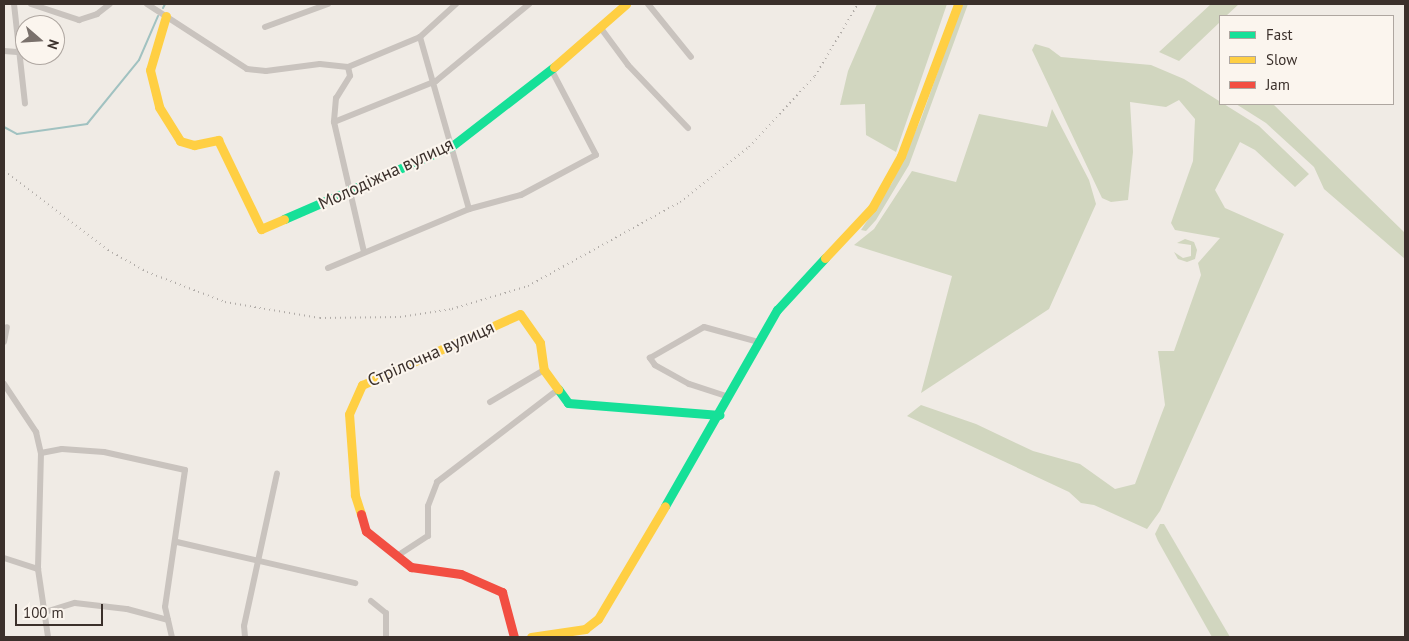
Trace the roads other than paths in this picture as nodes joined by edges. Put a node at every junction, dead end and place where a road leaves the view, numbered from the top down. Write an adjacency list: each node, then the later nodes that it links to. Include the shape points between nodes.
1 (14, 4): 12 (street)
2 (31, 4): 3 (street, via 79,20 97,14)
3 (110, 4)
4 (147, 4): 11 (street)
5 (328, 4): 13 (street)
6 (456, 4): 15 (street)
7 (529, 4): 20 (street)
8 (626, 4): 14 (street, Молодіжна вулиця)
9 (648, 4): 16 (street)
10 (958, 4): 31 (street, via 901,156 872,208 777,310)
11 (166, 16): 18 (street, via 247,68 266,70 320,64); 25 (street, Молодіжна вулиця, via 150,70 159,107 180,141 194,145 218,140 261,229)
12 (15, 20)
13 (265, 27)
14 (600, 27): 19 (street, Молодіжна вулиця); 23 (street, via 628,65)
15 (420, 37): 18 (street); 20 (street)
16 (691, 57)
17 (19, 65): 21 (street)
18 (348, 67): 22 (street, via 350,76 336,98)
19 (551, 69): 24 (street, Молодіжна вулиця); 26 (street, via 596,155 521,195)
20 (436, 81): 22 (street); 24 (street)
21 (25, 103)
22 (334, 122): 25 (street)
23 (688, 128)
24 (452, 146): 25 (street, Молодіжна вулиця); 26 (street)
25 (350, 192): 27 (street)
26 (469, 209): 27 (street)
27 (364, 252): 28 (street)
28 (328, 268)
29 (7, 327): 30 (street)
30 (4, 342)
31 (758, 342): 35 (street); 35 (street, via 704,328 650,358 655,365 688,384)
32 (544, 370): 34 (street); 36 (street); 41 (street, Стрілочна вулиця, via 540,343 520,314 366,380 348,414 354,495 366,531)
33 (5, 387): 38 (street, via 36,432)
34 (556, 391): 37 (street, via 568,403); 41 (street, via 437,482 428,506 428,536)
35 (726, 396): 37 (street)
36 (490, 402)
37 (720, 415): 54 (street, via 598,619 585,629)
38 (41, 453): 40 (street, via 62,449 104,452 180,466 186,474); 44 (street)
39 (277, 474): 43 (street)
40 (177, 542): 43 (street); 48 (street, via 165,607)
41 (396, 556): 53 (street, Стрілочна вулиця, via 419,570 461,574 502,592)
42 (4, 558): 44 (street)
43 (258, 559): 45 (street); 51 (street, via 244,626)
44 (38, 569): 47 (street)
45 (356, 583)
46 (371, 601): 52 (street, via 386,613)
47 (45, 612): 48 (street, via 88,603); 49 (street)
48 (168, 620): 50 (street)
49 (48, 637)
50 (172, 637)
51 (245, 637)
52 (386, 637)
53 (514, 637)
54 (531, 637)

